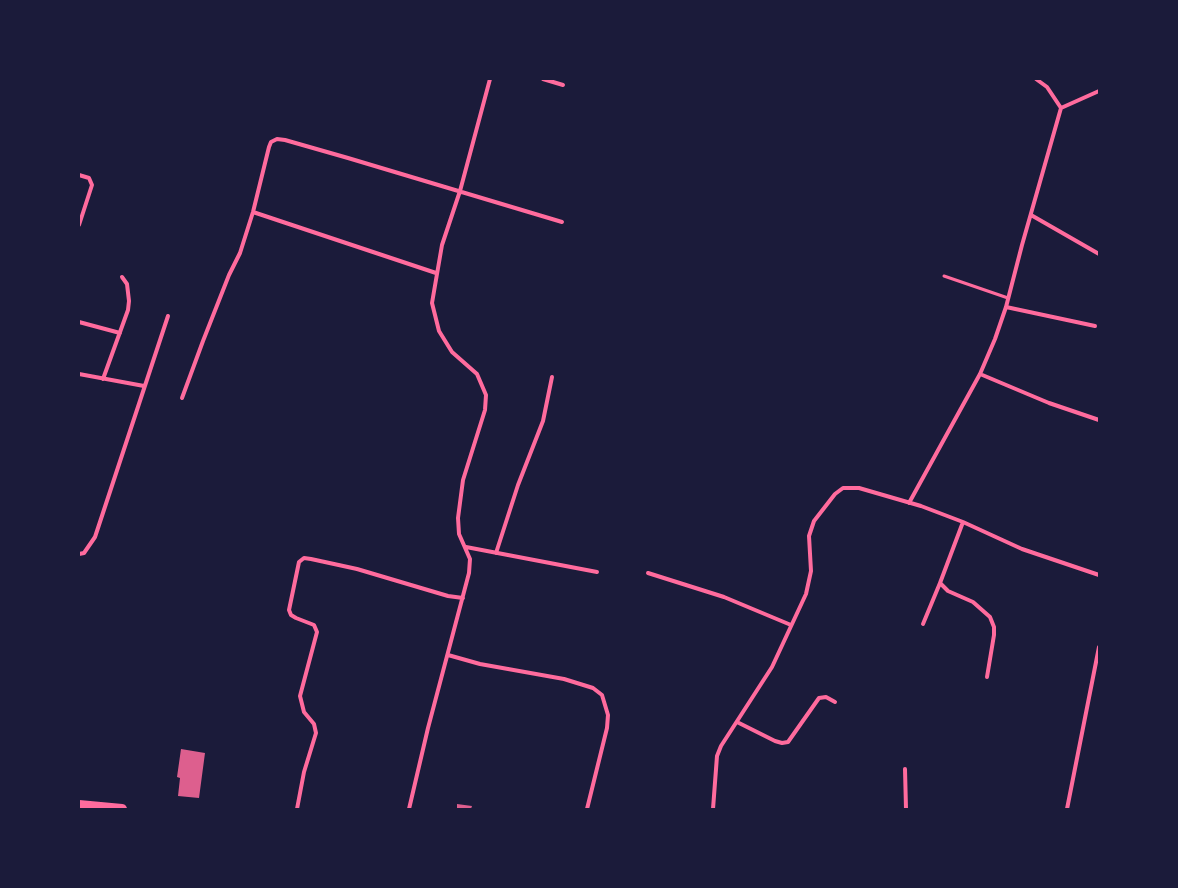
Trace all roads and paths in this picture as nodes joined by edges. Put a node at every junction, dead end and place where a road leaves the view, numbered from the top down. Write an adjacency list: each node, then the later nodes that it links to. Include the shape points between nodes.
1 (490, 79): 8 (street)
2 (543, 79): 4 (street)
3 (1036, 79): 6 (street, via 1047,87)
4 (562, 85)
5 (1099, 91): 6 (street)
6 (1061, 108): 10 (street)
7 (79, 175): 12 (street, via 89,178 92,185)
8 (460, 191): 9 (street, via 285,140 277,140 271,142 269,148); 11 (street); 14 (street, via 442,245)
9 (253, 212): 14 (street); 28 (street, via 240,253 202,341)
10 (1031, 215): 13 (street); 17 (street)
11 (562, 222)
12 (79, 225)
13 (1099, 254)
14 (436, 274): 32 (street, via 432,303 439,331 452,352 477,374 486,395 485,410 463,480 458,518 459,534)
15 (944, 276): 17 (lane)
16 (122, 277): 22 (street, via 127,284 129,301)
17 (1008, 298): 18 (street)
18 (1006, 307): 21 (street); 24 (street)
19 (168, 316): 27 (street)
20 (79, 322): 22 (street)
21 (1095, 326)
22 (120, 333): 26 (street)
23 (79, 374): 26 (street)
24 (980, 374): 29 (street, via 1049,403); 30 (street)
25 (552, 377): 33 (street, via 541,428 518,485)
26 (103, 379): 27 (street)
27 (144, 386): 34 (street, via 94,537 84,553)
28 (182, 398)
29 (1099, 420)
30 (909, 503): 31 (street); 41 (street, via 859,488 844,488 835,494 814,521 809,536 810,583)
31 (963, 522): 37 (street, via 1022,549); 38 (street)
32 (466, 547): 33 (street); 39 (street, via 470,559)
33 (496, 553): 35 (street)
34 (79, 554)
35 (597, 572)
36 (648, 573): 41 (street, via 724,597)
37 (1099, 575)
38 (940, 583): 40 (street); 44 (street, via 948,591 972,602 990,617 994,635)
39 (463, 598): 43 (street); 51 (street, via 448,596 357,569 304,558 299,562 289,610 291,615 314,625 317,632 300,696 304,712 314,724 316,733 304,772)
40 (923, 624)
41 (791, 625): 46 (street, via 772,667)
42 (1099, 647): 56 (street)
43 (448, 655): 52 (street); 53 (street, via 480,664 564,679 593,688 602,695 608,715 607,728)
44 (987, 678)
45 (835, 702): 46 (street, via 826,697 820,698 788,742 775,741)
46 (737, 722): 54 (street, via 717,756)
47 (905, 769): 55 (street)
48 (79, 805): 49 (highway)
49 (101, 808): 50 (highway)
50 (122, 809)
51 (298, 809)
52 (410, 809)
53 (587, 809)
54 (713, 809)
55 (906, 809)
56 (1067, 809)

